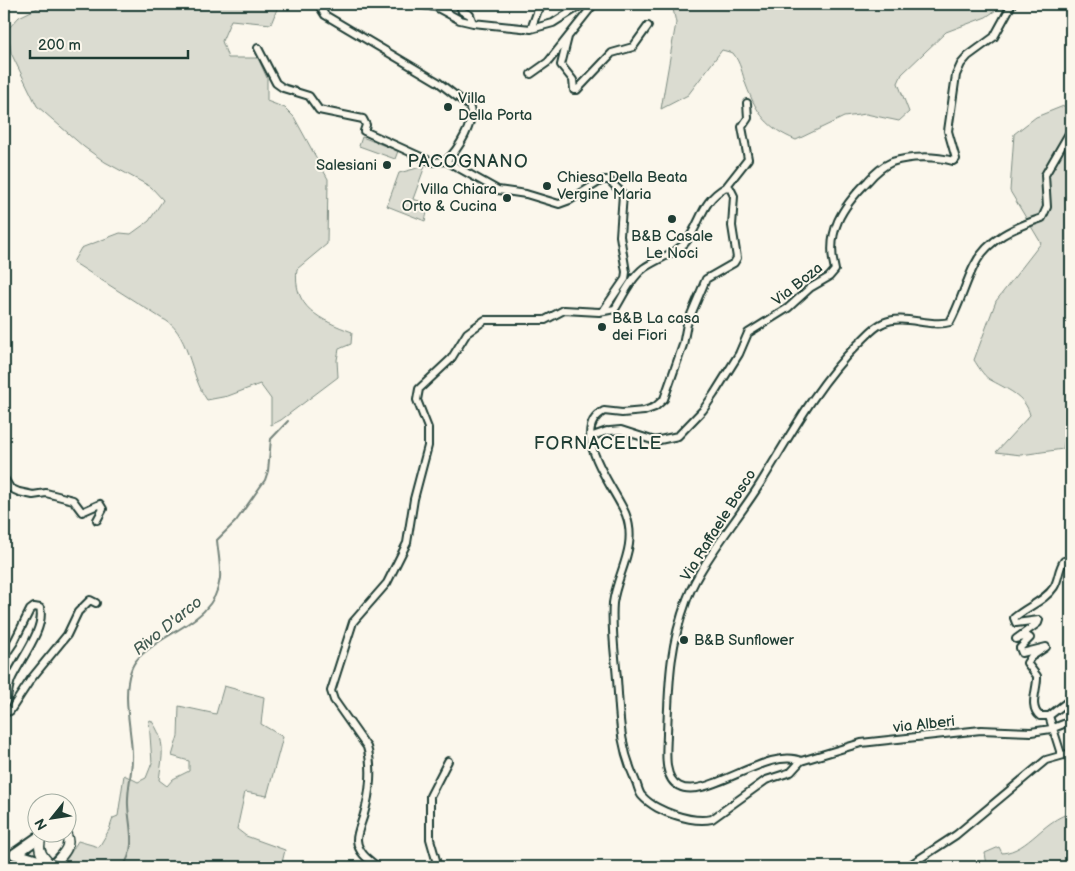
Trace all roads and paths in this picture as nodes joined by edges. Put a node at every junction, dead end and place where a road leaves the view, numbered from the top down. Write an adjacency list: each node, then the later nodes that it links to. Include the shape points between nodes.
1 (318, 4): 16 (street, via 324,15 438,82 469,106 470,123)
2 (416, 4): 8 (street, via 436,7)
3 (459, 4): 8 (street, via 462,11 470,14)
4 (545, 4): 10 (street, via 538,10)
5 (583, 4): 10 (street, via 553,23)
6 (594, 4): 11 (street)
7 (1012, 4): 19 (street, Via Boza, via 994,37 968,56 956,75 948,130 956,159 930,157 890,163 861,188 844,209 834,229 830,253 832,274 772,320 748,333 714,394 678,436 655,441 621,430)
8 (473, 23): 10 (street)
9 (648, 26): 11 (street, via 633,47 612,53 577,90 574,90 573,80 562,65)
10 (531, 29)
11 (568, 38): 13 (street, via 548,62)
12 (258, 48): 16 (street, via 276,83 309,96 319,110 363,119 364,131 432,162)
13 (531, 74)
14 (747, 103): 17 (street, via 748,118 742,127 748,158)
15 (1071, 130): 34 (street, Via Raffaele Bosco, via 1045,176 1047,207 1042,218 1018,225 995,240 975,264 950,322 939,325 899,319 883,323 854,348 797,420 688,597 670,663 666,762 671,778 679,786 697,789 787,758)
16 (446, 161): 18 (street, via 498,190 559,204 602,180 616,185 623,194 620,236 626,272 625,280)
17 (726, 187): 18 (street, via 708,200 686,241 643,269 615,309); 19 (street, via 734,196 732,226 736,258 730,266 706,279 687,324 664,399 644,411 604,411 595,419)
18 (603, 311): 41 (street, via 564,310 545,320 485,320 468,333 451,359 418,389 417,400 428,428 428,446 407,543 387,583 353,622 331,691 369,755 371,766 365,811 357,838 362,854)
19 (590, 437): 34 (street, via 596,459 626,515 628,526 630,551 613,602 613,621 620,732 642,796 666,813 704,821 712,819 766,780 791,772)
20 (4, 478): 21 (street, via 12,490 33,494 44,492 74,500 82,512 100,504 102,509)
21 (97, 520)
22 (1064, 561): 28 (street, via 1055,586 1034,606 1014,618 1016,623 1039,620 1016,639 1030,638 1020,648 1022,652 1046,646 1031,656 1027,663 1037,676 1036,712 1040,716)
23 (96, 602): 27 (street, via 90,600 83,605 67,635 10,711)
24 (4, 657): 26 (street, via 30,610 40,608 33,640 12,678)
25 (1071, 699): 28 (street)
26 (4, 707)
27 (4, 713)
28 (1048, 716): 30 (street)
29 (1071, 721): 30 (street)
30 (1051, 730): 32 (street); 34 (street, via Alberi, via 981,730 876,741)
31 (1071, 753): 32 (street)
32 (1061, 754): 43 (street, via 1046,760 949,841)
33 (448, 761): 42 (street, via 430,796 430,839)
34 (801, 761)
35 (28, 844): 38 (highway)
36 (39, 844): 39 (main road)
37 (68, 844): 39 (main road)
38 (15, 854): 39 (highway); 40 (highway)
39 (52, 864)
40 (29, 867)
41 (378, 867)
42 (438, 867)
43 (907, 867)

